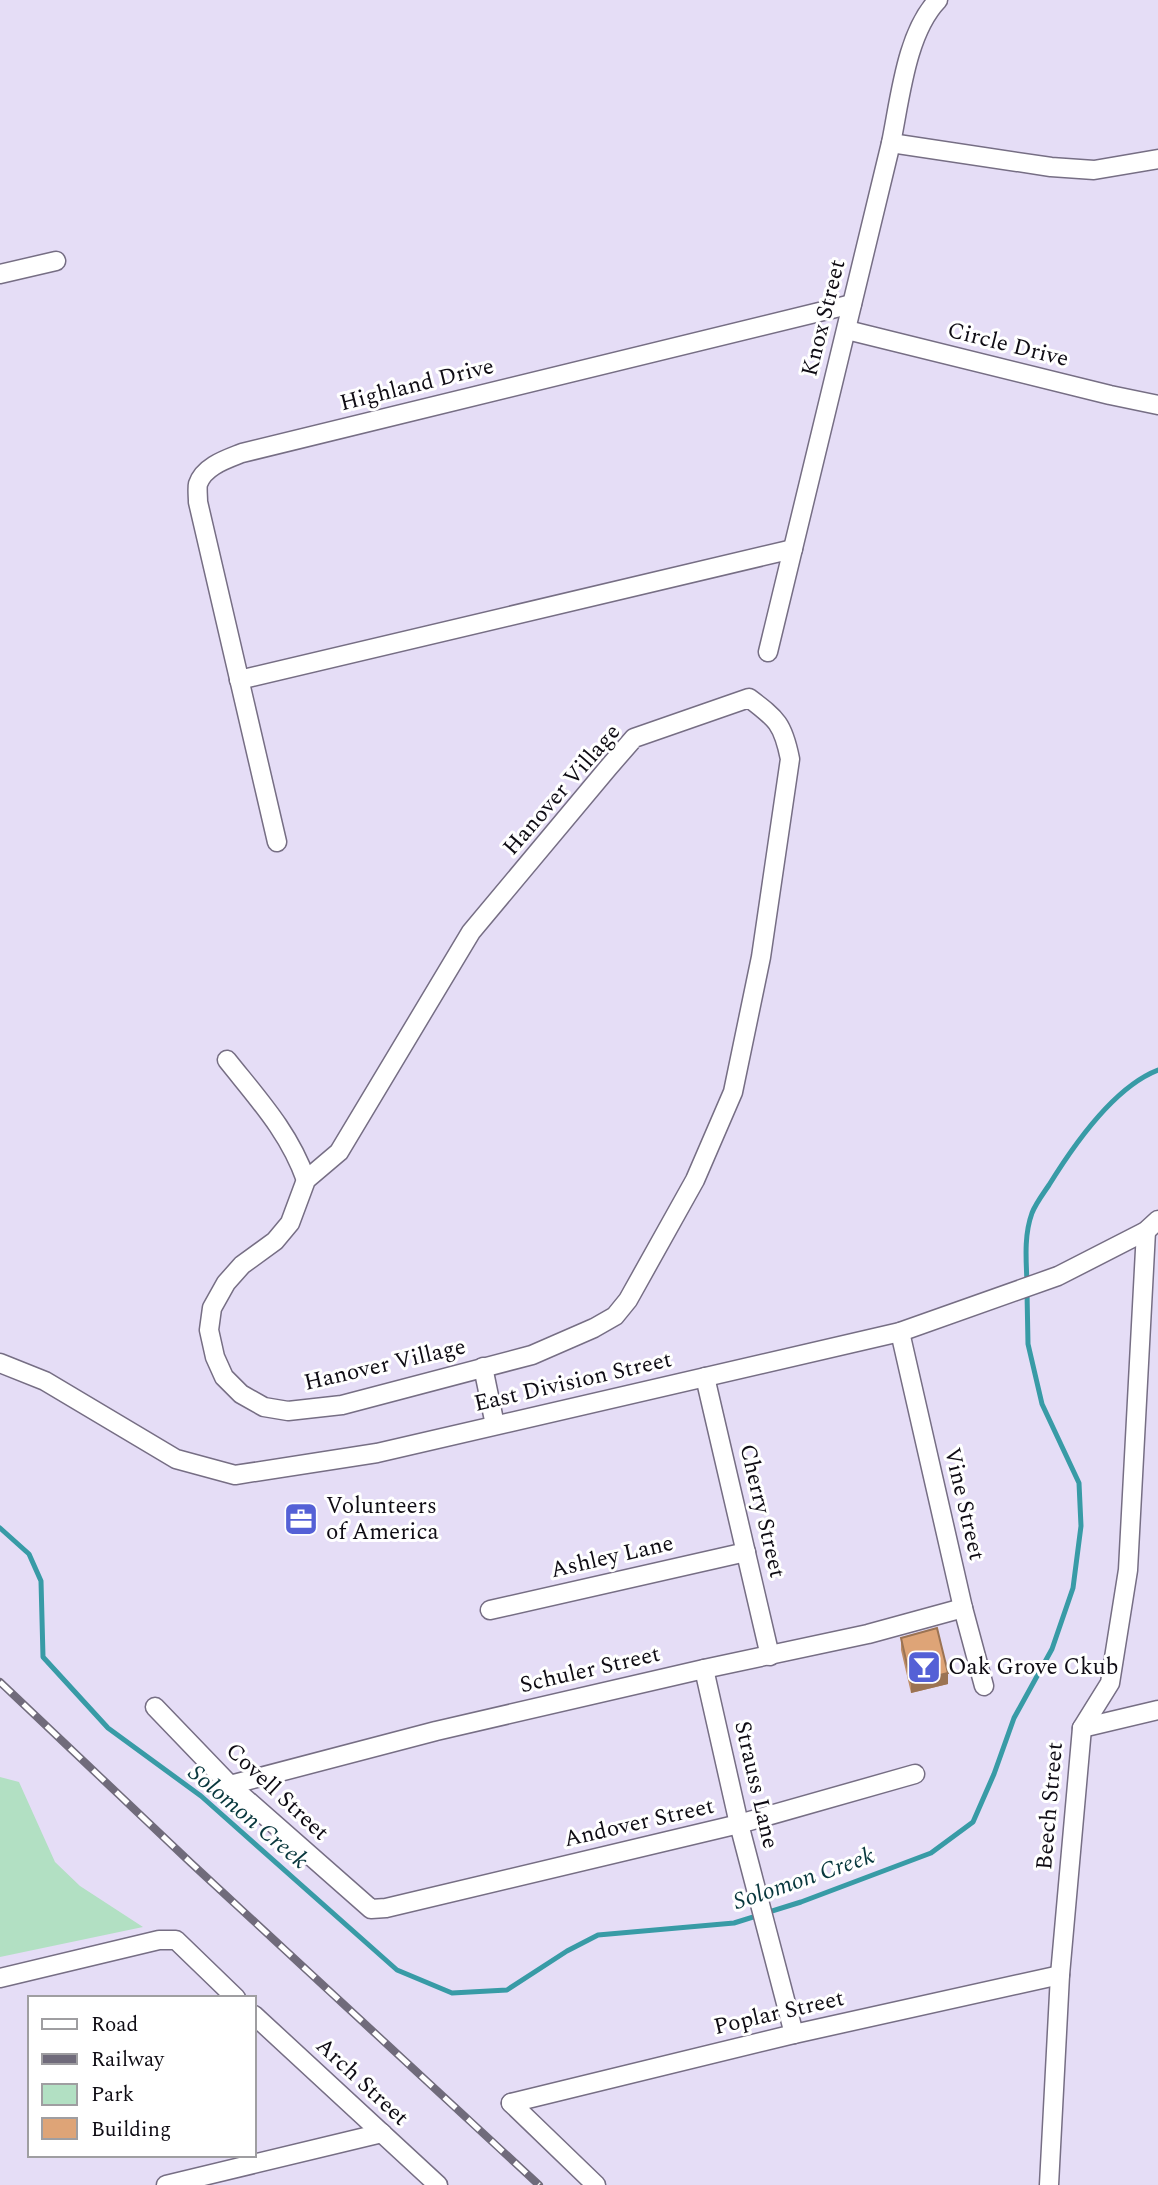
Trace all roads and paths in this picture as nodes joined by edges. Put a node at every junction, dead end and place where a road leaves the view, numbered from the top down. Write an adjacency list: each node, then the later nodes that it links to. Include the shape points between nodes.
1 (938, 0): 2 (street, Knox Street, via 918,30)
2 (891, 143): 3 (street, via 1094,170); 6 (street, Knox Street)
3 (1158, 159)
4 (56, 261): 5 (street)
5 (0, 274)
6 (852, 304): 7 (street, Knox Street); 11 (street, Highland Drive, via 219,462 198,484 198,502)
7 (846, 330): 8 (street, Circle Drive); 9 (street, Knox Street)
8 (1158, 405)
9 (793, 549): 10 (street, Knox Street); 11 (street)
10 (768, 652)
11 (239, 680): 12 (street, Highland Drive)
12 (277, 842)
13 (227, 1060): 14 (street, via 285,1134)
14 (306, 1180): 18 (street, Hanover Village, via 290,1223 275,1241 242,1265 212,1308 209,1330 215,1357 241,1394 264,1407 288,1411 342,1405); 18 (street, Hanover Village, via 339,1152 471,932 634,738 749,698 775,717 790,759 761,957 733,1092 695,1180 646,1271 615,1316 559,1345)
15 (1152, 1226): 16 (street, East Division Street, via 1058,1276); 29 (street, Beech Street, via 1128,1570 1110,1682)
16 (900, 1332): 19 (street, East Division Street); 22 (street, Vine Street)
17 (0, 1363): 20 (street, East Division Street, via 45,1381 176,1459 235,1475 377,1454)
18 (483, 1367): 20 (street, Hanover Village)
19 (705, 1377): 20 (street, East Division Street); 21 (street, Cherry Street)
20 (495, 1425)
21 (746, 1552): 23 (street, Ashley Lane); 24 (street, Cherry Street)
22 (963, 1608): 24 (street, Schuler Street); 26 (street, Vine Street)
23 (490, 1610)
24 (770, 1656): 25 (street, Schuler Street)
25 (704, 1669): 31 (street, Schuler Street); 32 (street, Strauss Lane)
26 (984, 1686)
27 (155, 1707): 31 (street, Covell Street)
28 (1158, 1710): 29 (street)
29 (1082, 1728): 34 (street, Beech Street)
30 (915, 1774): 32 (street, Andover Street)
31 (230, 1785): 33 (street, Covell Street)
32 (739, 1824): 33 (street, Andover Street); 38 (street, Strauss Lane)
33 (371, 1909)
34 (1060, 1975): 38 (street, Poplar Street); 43 (street, Beech Street)
35 (0, 1978): 36 (street, via 159,1940 176,1940)
36 (234, 1996)
37 (256, 2017): 39 (street, Arch Street)
38 (794, 2034): 42 (street, Poplar Street, via 512,2104)
39 (382, 2133): 40 (street); 41 (street, Arch Street)
40 (166, 2185)
41 (438, 2185)
42 (596, 2185)
43 (1049, 2185)

